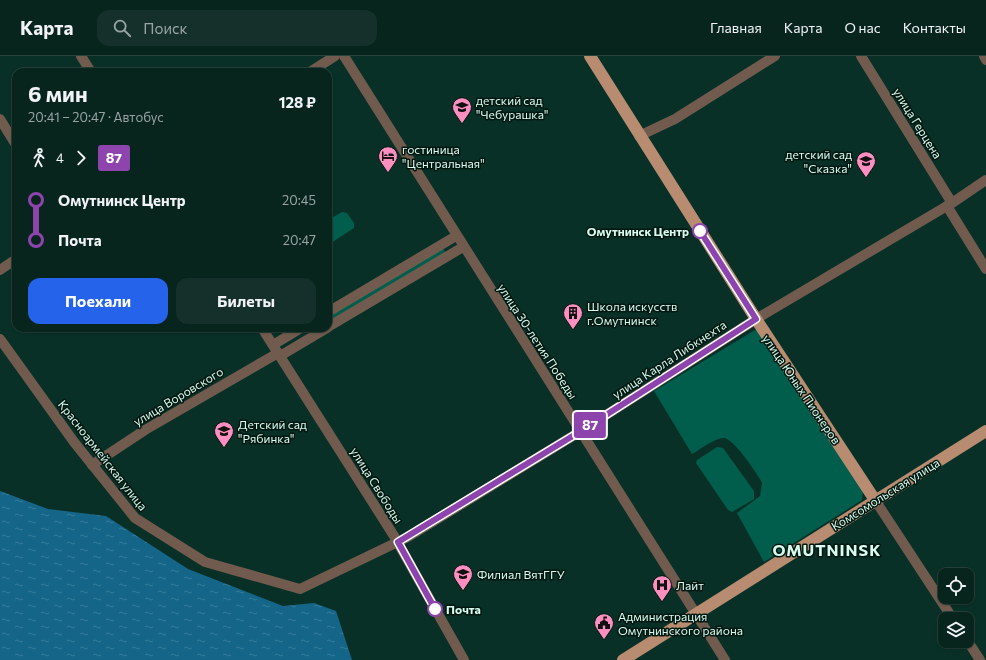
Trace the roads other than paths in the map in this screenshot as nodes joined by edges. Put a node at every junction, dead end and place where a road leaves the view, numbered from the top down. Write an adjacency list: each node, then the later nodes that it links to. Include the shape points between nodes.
1 (81, 56): 9 (street)
2 (336, 56): 10 (street)
3 (344, 56): 16 (street, улица 30-летия Победы)
4 (590, 56): 12 (main road, улица Юных Пионеров)
5 (775, 56): 12 (street, via 675,119)
6 (861, 56): 15 (street, улица Герцена)
7 (984, 56): 8 (street)
8 (986, 60)
9 (88, 68)
10 (316, 68)
11 (0, 119): 13 (street)
12 (639, 136): 22 (main road, улица Юных Пионеров)
13 (12, 138)
14 (986, 180): 15 (street, улица Карла Либкнехта)
15 (949, 204): 19 (street, улица Герцена); 22 (street, улица Карла Либкнехта)
16 (456, 236): 17 (street, улица 30-летия Победы); 21 (street)
17 (463, 247): 23 (street); 29 (street, улица 30-летия Победы)
18 (12, 262): 20 (street)
19 (986, 269)
20 (0, 270)
21 (332, 310)
22 (756, 319): 29 (street, улица Карла Либкнехта); 32 (main road, улица Юных Пионеров)
23 (332, 325)
24 (265, 332): 28 (street, улица Свободы)
25 (297, 332): 28 (street, улица Воровского)
26 (318, 332): 28 (street)
27 (0, 339): 31 (street, Красноармейская улица)
28 (277, 351): 31 (street, улица Воровского); 33 (street, улица Свободы)
29 (581, 431): 33 (street, улица Карла Либкнехта); 36 (street, улица 30-летия Победы)
30 (986, 432): 32 (main road, Комсомольская улица)
31 (92, 464): 34 (street, Красноармейская улица, via 134,518 182,548 211,564)
32 (875, 500): 35 (street, улица Юных Пионеров); 36 (main road, Комсомольская улица)
33 (398, 542): 34 (street, улица Карла Либкнехта); 38 (street, улица Свободы)
34 (300, 589)
35 (948, 612)
36 (696, 614): 39 (main road, Комсомольская улица); 40 (street, улица 30-летия Победы)
37 (972, 648): 41 (street)
38 (464, 660)
39 (623, 660)
40 (725, 660)
41 (980, 660)

